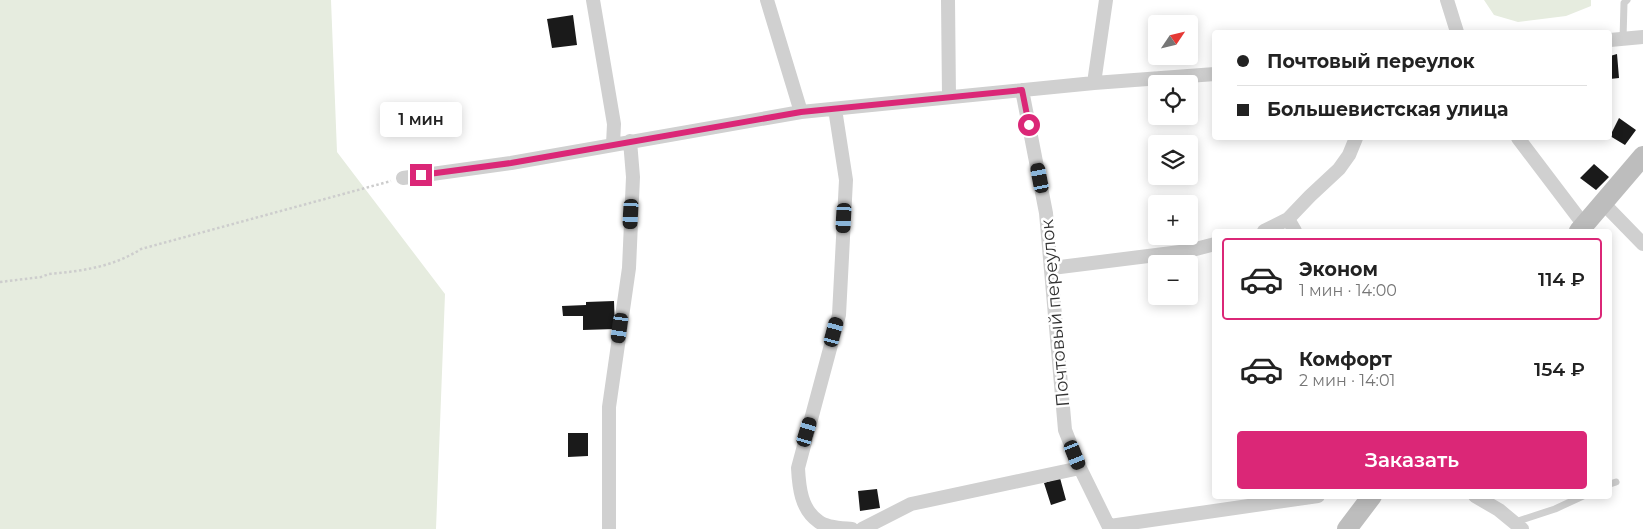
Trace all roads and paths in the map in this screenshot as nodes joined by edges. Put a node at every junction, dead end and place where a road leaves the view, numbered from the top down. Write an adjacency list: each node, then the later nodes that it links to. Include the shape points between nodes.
1 (593, 0): 19 (street, via 614,124)
2 (767, 0): 15 (street)
3 (948, 0): 13 (street)
4 (1106, 0): 11 (street)
5 (1447, 0): 7 (street)
6 (1627, 0): 9 (lane)
7 (1456, 30)
8 (1643, 36): 9 (street)
9 (1617, 40)
10 (1212, 74): 11 (street)
11 (1094, 83): 12 (street)
12 (1022, 90): 13 (street); 29 (street, Почтовый переулок, via 1046,213)
13 (948, 97): 14 (street)
14 (835, 109): 15 (street); 39 (street, via 846,180 839,315 798,468 800,493 818,522)
15 (801, 112): 18 (street)
16 (1355, 140): 23 (street, via 1339,169)
17 (1519, 140): 24 (street)
18 (630, 141): 19 (street); 38 (street, via 633,177 629,268 609,406)
19 (613, 144): 21 (street)
20 (1641, 162): 22 (main road)
21 (403, 178): 30 (path, via 141,249 107,266)
22 (1603, 203): 24 (main road); 27 (street)
23 (1288, 219): 25 (street); 26 (street)
24 (1582, 228)
25 (1268, 229)
26 (1294, 229)
27 (1643, 244)
28 (1212, 245): 29 (street)
29 (1052, 268): 31 (street, Почтовый переулок, via 1065,430)
30 (0, 282)
31 (1080, 468): 37 (street, Почтовый переулок); 40 (street, via 911,504)
32 (1298, 499): 37 (street)
33 (1370, 499): 41 (main road)
34 (1480, 499): 36 (street)
35 (1577, 499): 36 (lane)
36 (1519, 526)
37 (1110, 528)
38 (608, 529)
39 (852, 529)
40 (862, 529)
41 (1347, 529)

